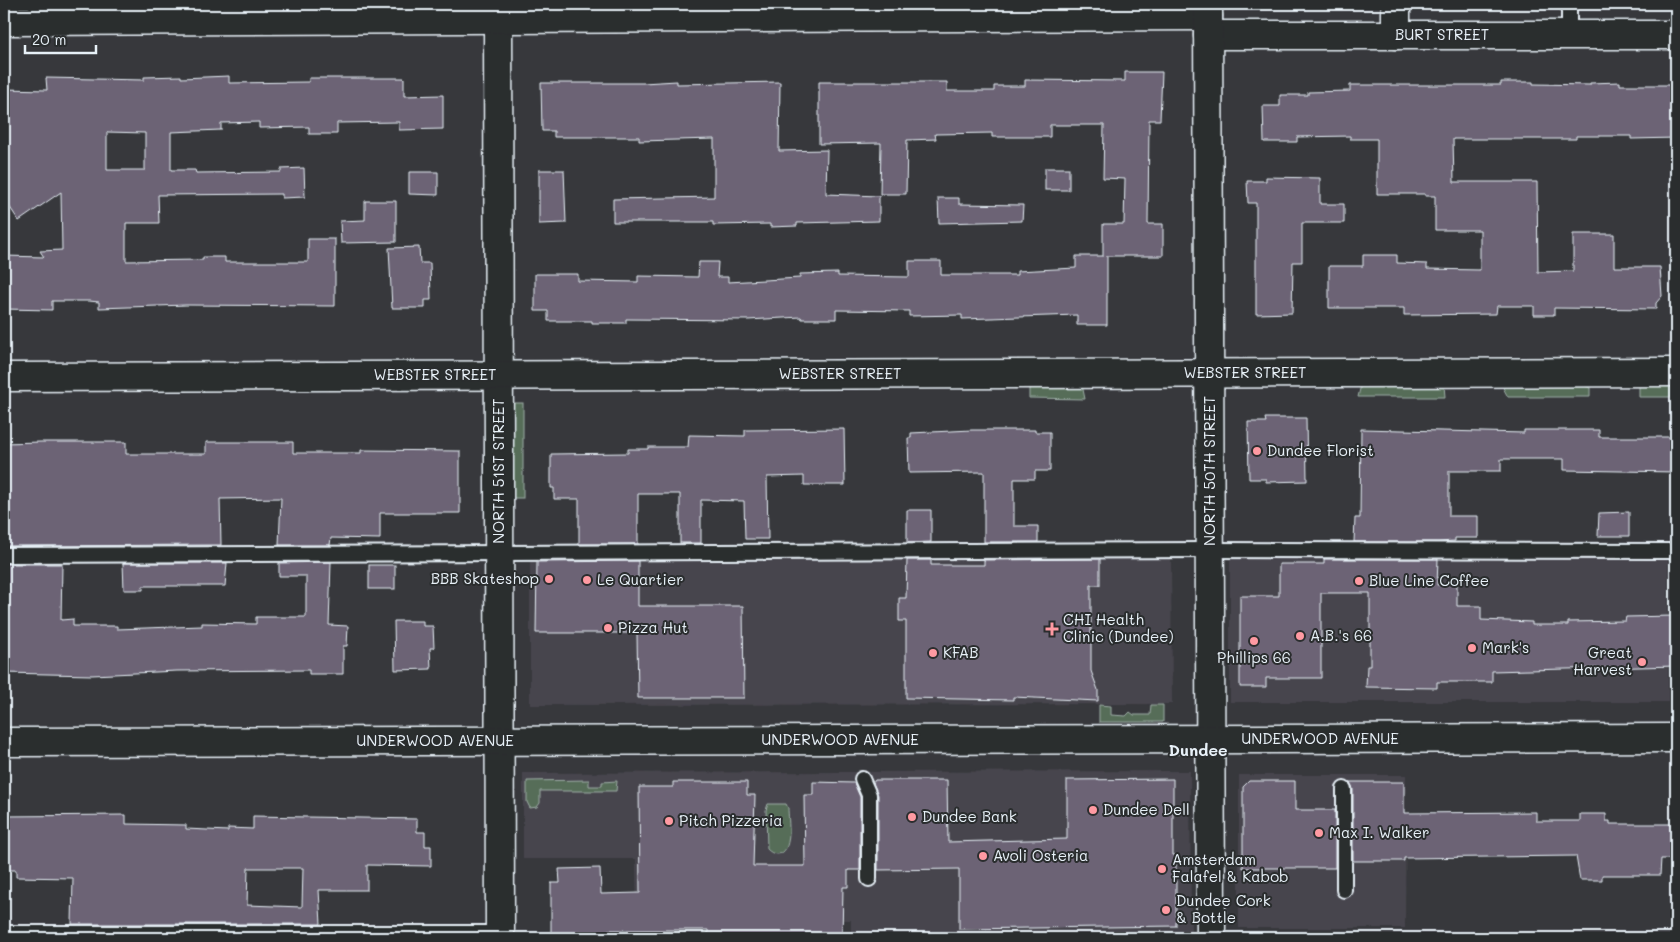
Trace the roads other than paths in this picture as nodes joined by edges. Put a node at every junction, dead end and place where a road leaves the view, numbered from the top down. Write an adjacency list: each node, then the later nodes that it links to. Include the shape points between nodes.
1 (1396, 4): 6 (street)
2 (1569, 4): 8 (lane)
3 (498, 11): 4 (street, BURT STREET); 5 (street, BURT STREET); 11 (street, NORTH 51ST STREET)
4 (1208, 18): 6 (street, BURT STREET); 10 (street, NORTH 50TH STREET)
5 (4, 21)
6 (1396, 35): 8 (street, BURT STREET)
7 (1676, 35): 8 (street, BURT STREET)
8 (1569, 36)
9 (1676, 372): 10 (street, WEBSTER STREET)
10 (1210, 373): 11 (street, WEBSTER STREET); 13 (street, NORTH 50TH STREET)
11 (499, 374): 12 (street, WEBSTER STREET); 15 (street, NORTH 51ST STREET)
12 (4, 377)
13 (1210, 550): 14 (lane); 15 (lane); 18 (street, NORTH 50TH STREET)
14 (1676, 551)
15 (498, 554): 16 (lane); 19 (street, NORTH 51ST STREET)
16 (4, 555)
17 (1676, 738): 18 (street, UNDERWOOD AVENUE)
18 (1210, 739): 19 (street, UNDERWOOD AVENUE); 27 (street, NORTH 50TH STREET)
19 (500, 741): 20 (street, UNDERWOOD AVENUE); 26 (street, NORTH 51ST STREET)
20 (4, 742)
21 (862, 779): 23 (lane, via 868,795)
22 (1344, 789): 24 (lane)
23 (869, 879)
24 (1344, 890)
25 (4, 933): 26 (lane)
26 (500, 936)
27 (1211, 938)

